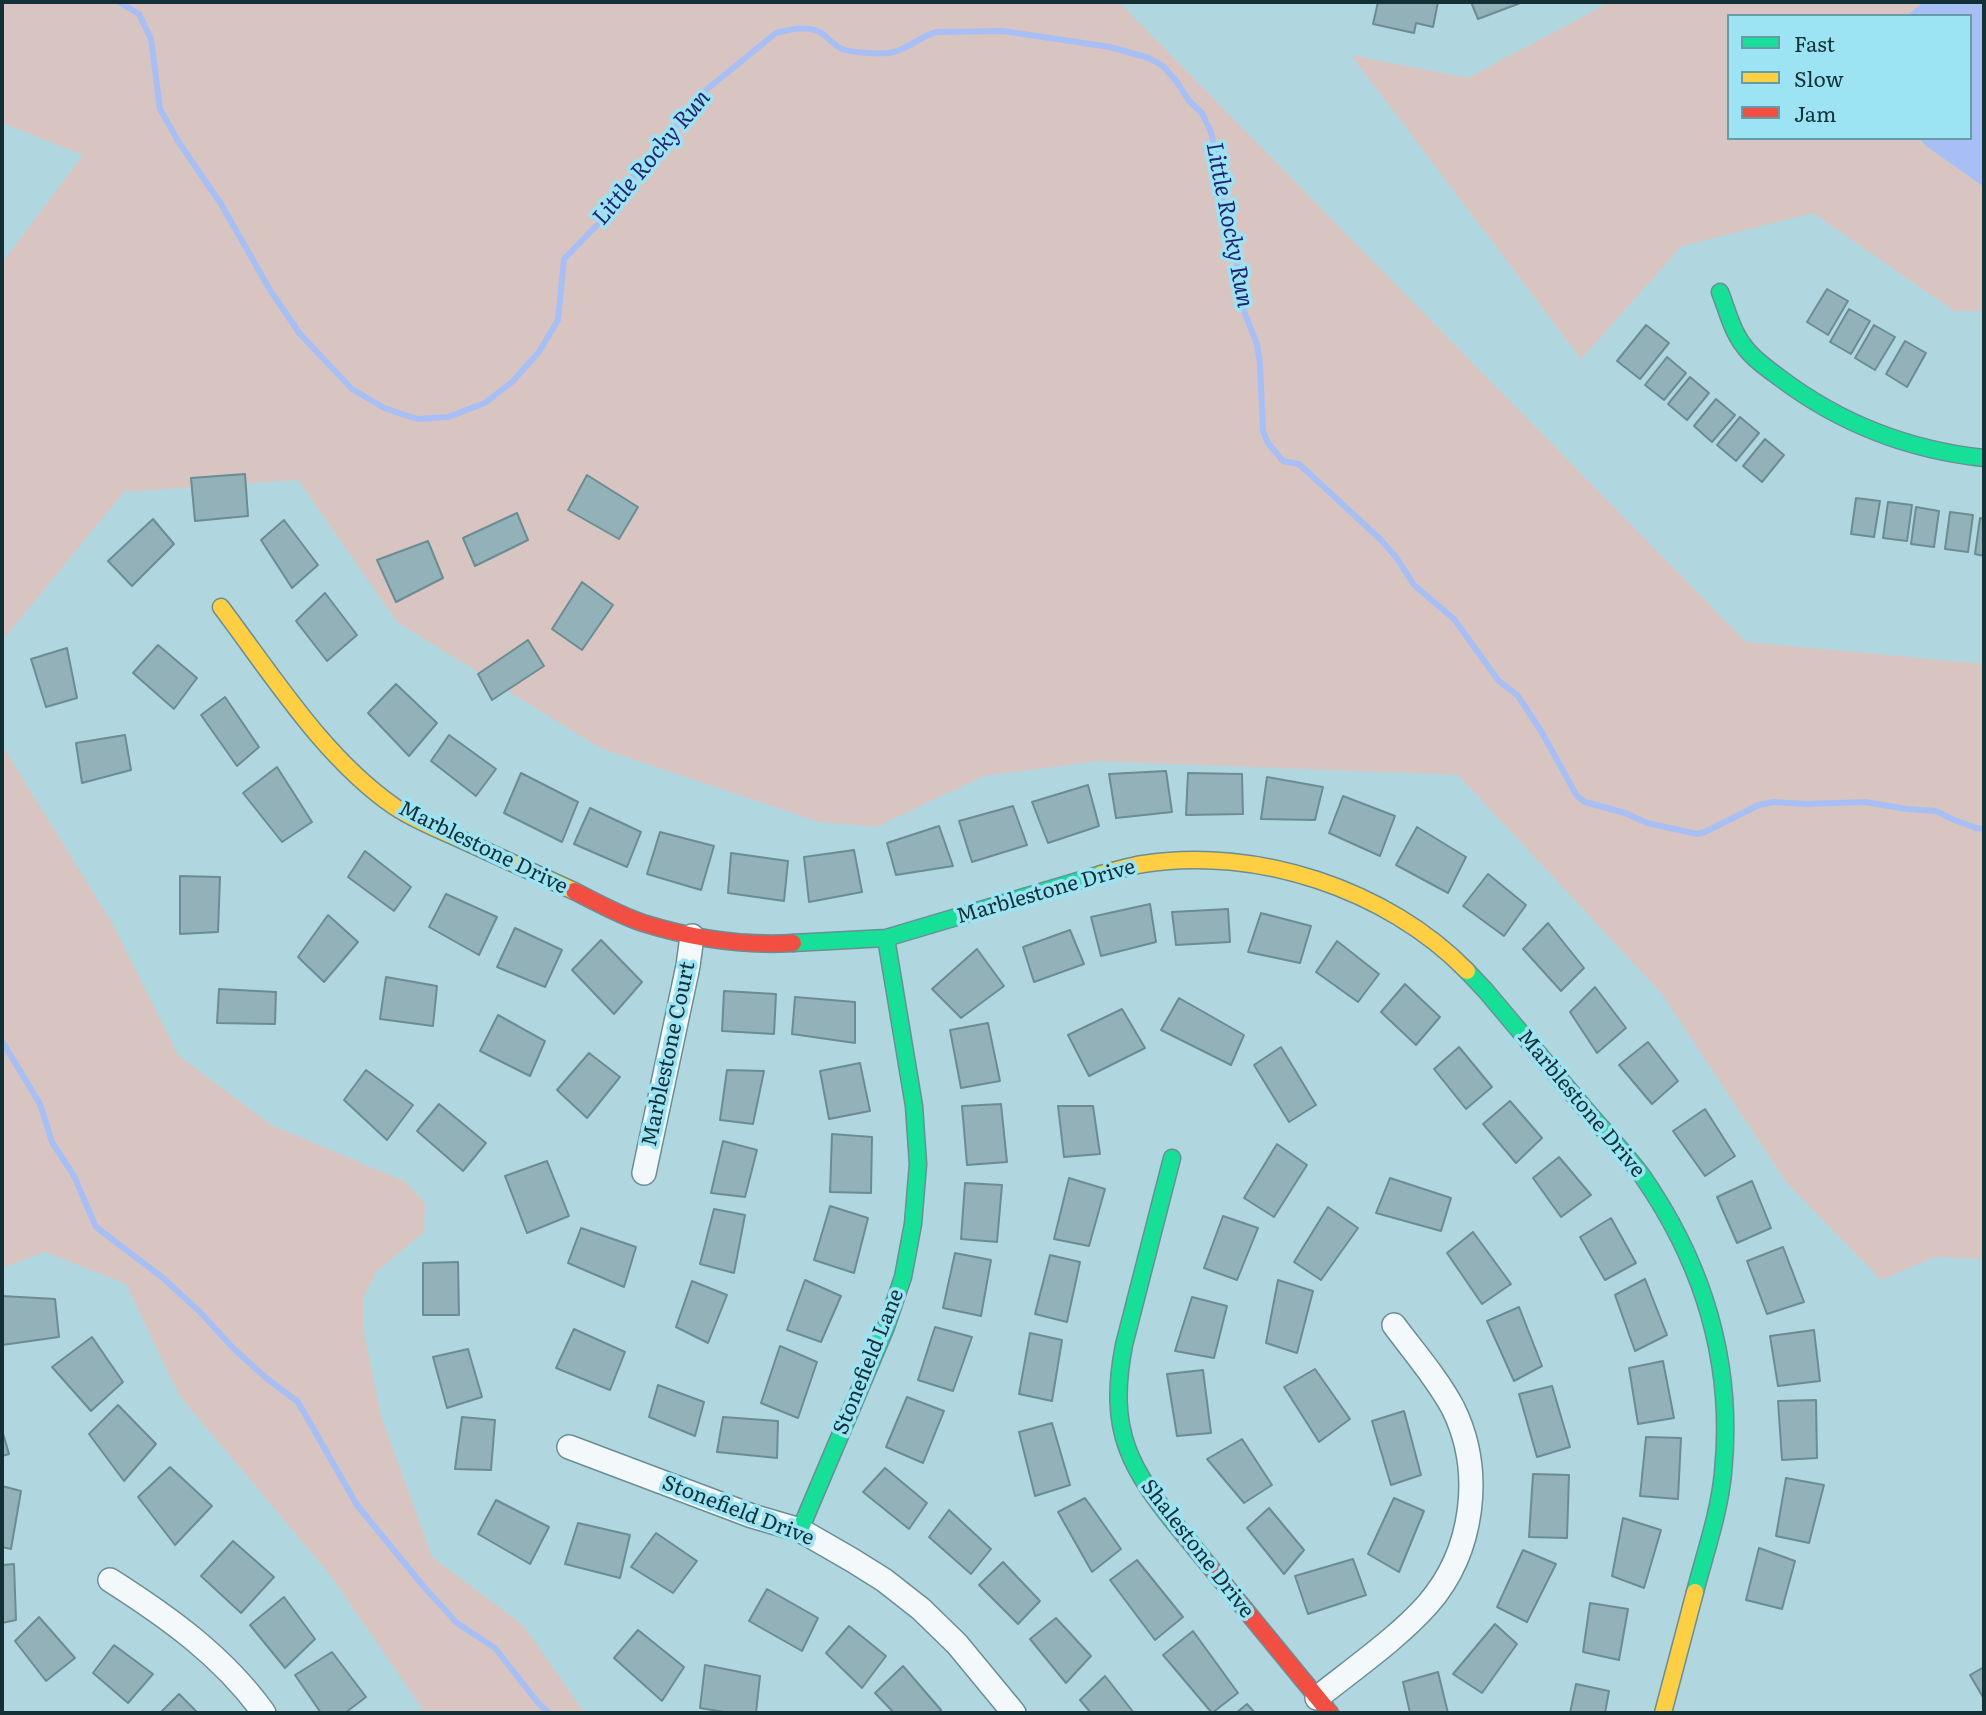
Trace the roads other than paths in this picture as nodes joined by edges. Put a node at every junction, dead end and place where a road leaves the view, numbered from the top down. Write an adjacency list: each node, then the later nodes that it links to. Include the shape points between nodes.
1 (1720, 292): 2 (street, via 1742,344 1790,386 1829,412 1900,442)
2 (1984, 458)
3 (221, 607): 4 (street, Marblestone Drive, via 340,761 397,808 641,922)
4 (692, 936): 5 (street, Marblestone Drive, via 776,944); 7 (street, Marblestone Court)
5 (886, 938): 10 (street, Stonefield Lane, via 914,1107 918,1164 914,1224 886,1327); 15 (street, Marblestone Drive, via 1087,877 1188,860 1272,868 1313,878 1388,911 1456,960 1641,1175 1679,1233 1707,1300 1723,1371 1723,1476)
6 (1172, 1157): 12 (street, Shalestone Drive, via 1119,1369 1120,1423 1136,1471 1153,1497)
7 (644, 1173)
8 (1394, 1325): 12 (street, via 1443,1391 1458,1421 1470,1470 1468,1521 1453,1566 1428,1604)
9 (569, 1447): 10 (street, Stonefield Drive)
10 (800, 1530): 14 (street, Stonefield Drive, via 884,1580 921,1609 957,1644)
11 (110, 1580): 13 (street, via 191,1636)
12 (1324, 1706)
13 (264, 1713)
14 (1014, 1713)
15 (1663, 1713)

